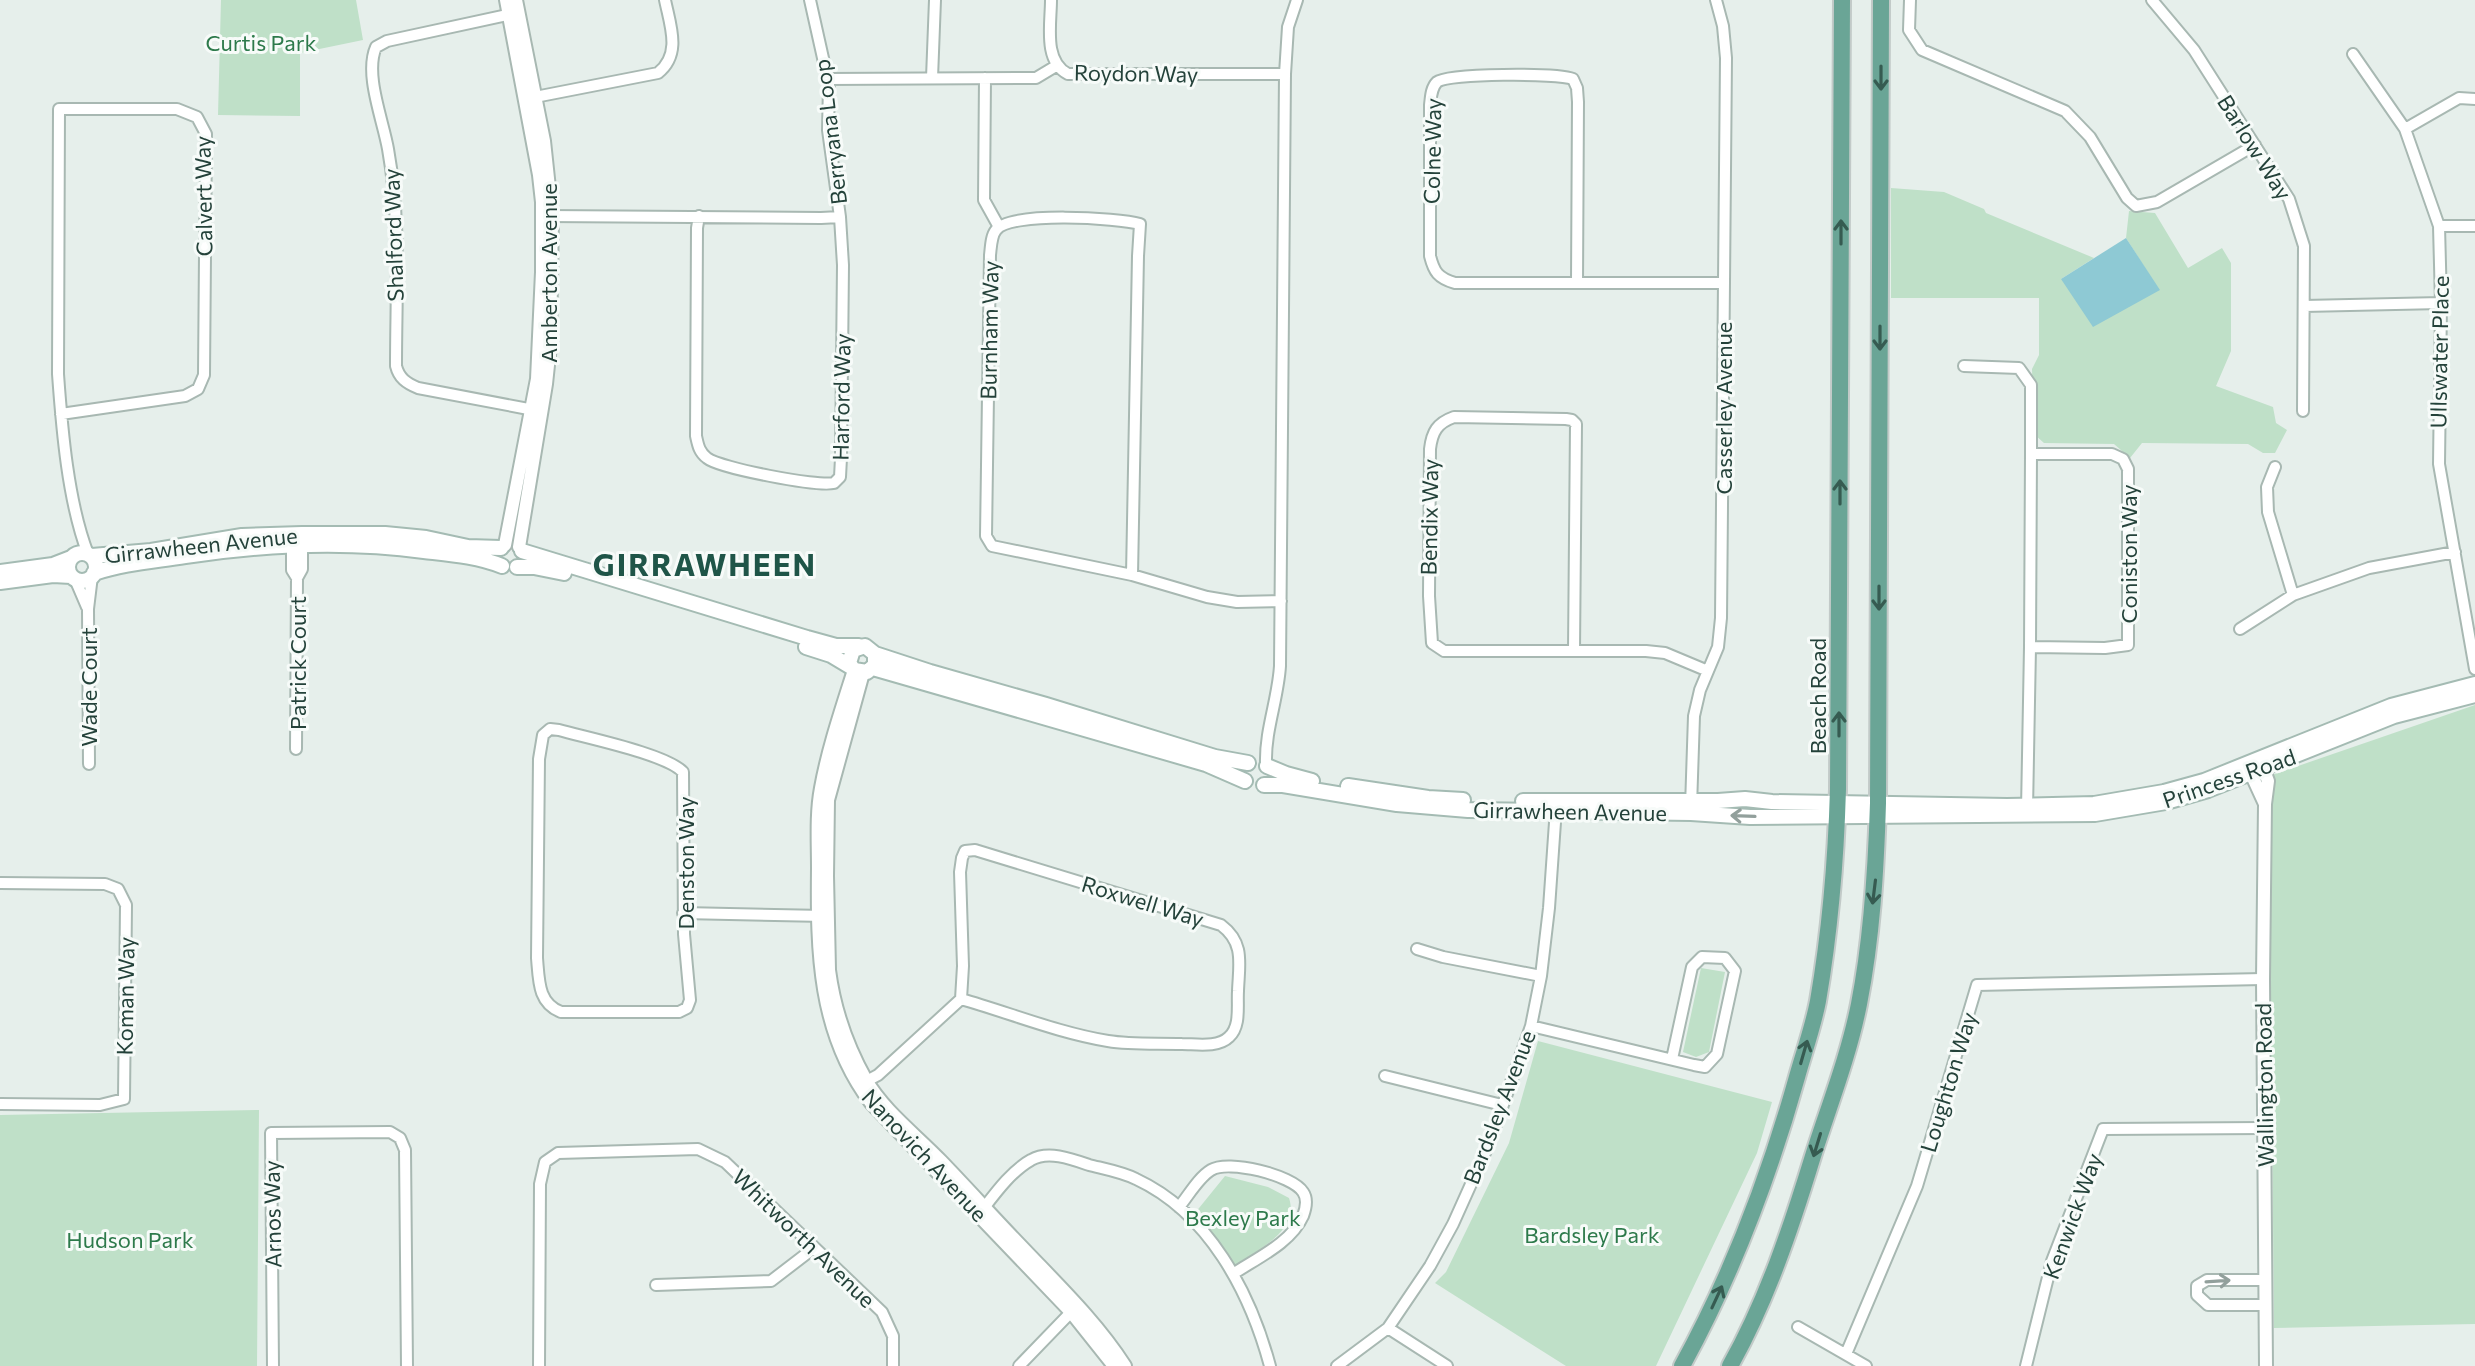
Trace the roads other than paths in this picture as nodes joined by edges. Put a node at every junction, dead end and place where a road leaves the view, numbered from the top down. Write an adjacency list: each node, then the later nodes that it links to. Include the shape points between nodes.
1 (506, 0): 12 (street, Amberton Avenue)
2 (665, 0): 19 (street, via 673,43 668,66 658,73)
3 (810, 0): 18 (street, Berryana Loop)
4 (935, 0): 16 (street)
5 (1051, 0): 14 (street, Roydon Way)
6 (1297, 0): 15 (street, via 1288,27)
7 (1716, 0): 30 (street, Casserley Avenue, via 1726,58)
8 (1842, 0): 69 (main road, Beach Road, one-way to 8)
9 (1881, 0): 70 (main road, one-way to 70)
10 (1910, 0): 22 (street, via 1909,30 1922,50 2065,111 2090,137 2136,206 2157,202)
11 (2152, 0): 22 (street, Barlow Way, via 2194,50)
12 (515, 9): 19 (street, Amberton Avenue); 34 (street, Shalford Way, via 387,41 376,47 371,66 396,206 398,374 418,388)
13 (2353, 54): 21 (street, Ullswater Place)
14 (1056, 66): 15 (street, Roydon Way, via 1080,76); 17 (street, via 1036,78)
15 (1285, 74): 50 (street)
16 (932, 78): 17 (street); 18 (street)
17 (985, 78): 28 (street, via 984,200)
18 (827, 79): 25 (street, Berryana Loop)
19 (531, 98): 23 (street, Amberton Avenue)
20 (2475, 99): 21 (street, via 2459,98)
21 (2405, 129): 26 (street, Ullswater Place)
22 (2255, 145): 32 (street, Barlow Way, via 2289,199 2300,229)
23 (547, 216): 24 (street); 34 (street, Amberton Avenue)
24 (699, 216): 25 (street); 25 (street, Harford Way, via 699,448 705,457 724,465 815,484 834,483 840,477)
25 (840, 217)
26 (2439, 226): 27 (street); 31 (street, Ullswater Place)
27 (2475, 226)
28 (999, 227): 46 (street, Burnham Way, via 990,255 986,536 992,546); 46 (street, via 1025,218 1140,224)
29 (1577, 282): 29 (street, Colne Way, via 1578,102 1573,79 1462,76 1435,83 1430,105 1430,256 1436,274 1455,283); 30 (street, Colne Way)
30 (1724, 283): 58 (street, Casserley Avenue, via 1721,618)
31 (2441, 303): 32 (street); 41 (street, Ullswater Place, via 2439,464)
32 (2304, 306): 35 (street, Barlow Way)
33 (1964, 366): 37 (street, via 2019,368 2031,385)
34 (537, 411): 40 (street, Amberton Avenue)
35 (2303, 411)
36 (61, 414): 36 (street, Calvert Way, via 185,396 198,389 204,375 206,134 197,117 177,109 59,109); 42 (street, Calvert Way)
37 (2031, 454): 54 (street); 54 (street, Coniston Way, via 2112,454 2123,459 2128,469 2129,630 2128,645)
38 (2275, 467): 49 (street, via 2267,487 2268,512)
39 (297, 539): 40 (main road, Girrawheen Avenue, via 385,534); 42 (main road, Girrawheen Avenue, via 242,536); 43 (main road, Girrawheen Avenue, via 405,548); 45 (main road, Girrawheen Avenue, via 122,564); 61 (street, Patrick Court, via 302,569 297,578)
40 (512, 548): 43 (main road, via 522,560); 43 (main road, via 497,555); 53 (main road, Girrawheen Avenue, via 821,642)
41 (2455, 552): 49 (street, via 2369,568); 57 (street, Ullswater Place)
42 (81, 556): 44 (main road, Girrawheen Avenue); 45 (main road, via 96,564); 47 (main road, via 68,567)
43 (510, 567): 56 (main road, Girrawheen Avenue, via 572,575)
44 (0, 572)
45 (93, 574): 47 (main road, via 82,581); 51 (street, Wade Court)
46 (1132, 575): 50 (street, Burnham Way, via 1207,597)
47 (73, 577): 48 (main road); 51 (street, Wade Court)
48 (0, 582)
49 (2293, 595): 52 (street)
50 (1281, 601): 62 (street, via 1279,684)
51 (88, 609): 63 (street, Wade Court)
52 (2240, 629)
53 (861, 645): 56 (main road, via 870,647); 56 (main road, via 850,653)
54 (2030, 647): 71 (street)
55 (1574, 651): 55 (street, Bendix Way, via 1576,424 1566,419 1446,420 1432,435 1430,449 1432,643 1444,651); 58 (street, Bendix Way, via 1665,653)
56 (863, 666): 62 (main road, Girrawheen Avenue, via 1215,757); 65 (main road, Girrawheen Avenue, via 1206,764); 74 (street, Nanovich Avenue, via 828,800)
57 (2475, 669)
58 (1708, 671): 68 (street, Casserley Avenue, via 1694,716)
59 (2475, 684): 64 (main road, Princess Road, via 2391,706)
60 (2475, 695): 64 (main road, Princess Road, via 2394,716)
61 (296, 749)
62 (1258, 763): 65 (main road, via 1243,771); 66 (main road, via 1270,775); 67 (main road, Girrawheen Avenue, via 1301,779 1428,798)
63 (89, 764)
64 (2255, 766): 71 (main road, Princess Road, via 2208,790 2166,802 2095,814); 77 (street, Wallington Road, via 2268,781)
65 (1245, 781): 66 (main road, Girrawheen Avenue)
66 (1264, 785): 67 (main road, Girrawheen Avenue, via 1436,809)
67 (1556, 807): 68 (main road, Girrawheen Avenue); 76 (street, Bardsley Avenue)
68 (1691, 807): 69 (main road, Girrawheen Avenue, via 1745,799)
69 (1838, 809): 70 (main road, Girrawheen Avenue); 107 (main road, Beach Road, one-way to 69, via 1730,1271 1798,1073 1827,941)
70 (1878, 809): 71 (main road, Princess Road); 108 (main road, one-way to 108, via 1867,954 1848,1049 1771,1280)
71 (2027, 811)
72 (0, 883): 83 (street, Koman Way, via 105,884 118,889 126,905 124,1099 100,1105)
73 (683, 913): 73 (street, Denston Way, via 683,772 653,756 550,729 543,735 539,759 537,958 544,1001 561,1012 687,1008); 74 (street)
74 (822, 916): 82 (street, Nanovich Avenue, via 832,990)
75 (1417, 949): 76 (street)
76 (1541, 976): 79 (street, Bardsley Avenue)
77 (2263, 979): 85 (street, Wallington Road); 96 (street, Loughton Way, via 1977,985 1917,1186)
78 (961, 999): 78 (street, Roxwell Way, via 1112,1042 1221,1043 1237,1027 1238,946 1221,925 965,851 960,872); 82 (street)
79 (1531, 1026): 80 (street); 84 (street, Bardsley Avenue)
80 (1672, 1059): 80 (street, via 1692,967 1702,957 1725,958 1735,971 1717,1054 1705,1067)
81 (1385, 1076): 84 (street)
82 (863, 1083): 87 (street, Nanovich Avenue)
83 (0, 1104)
84 (1502, 1105): 95 (street, Bardsley Avenue, via 1453,1224)
85 (2264, 1128): 90 (street, Wallington Road); 110 (street, Kenwick Way, via 2103,1129 2052,1261)
86 (1179, 1207): 87 (street, via 1134,1178 1044,1155 1015,1173); 89 (street); 89 (street, via 1203,1177 1226,1164 1280,1177 1304,1193 1304,1214 1295,1229)
87 (981, 1211): 93 (street, Nanovich Avenue)
88 (814, 1248): 91 (street, via 771,1281); 99 (street, Whitworth Avenue, via 725,1162 698,1149 558,1153 545,1162 540,1184); 100 (street, Whitworth Avenue, via 882,1312 893,1336)
89 (1233, 1274): 104 (street, via 1252,1308)
90 (2265, 1280): 92 (street, Wallington Road); 92 (street, one-way to 90, via 2208,1305 2197,1295 2197,1286 2207,1280)
91 (656, 1285)
92 (2266, 1305): 111 (street, Wallington Road)
93 (1074, 1309): 101 (street); 102 (street, Nanovich Avenue); 103 (street, Nanovich Avenue)
94 (1798, 1327): 96 (street)
95 (1388, 1328): 105 (street, Bardsley Avenue); 106 (street)
96 (1846, 1354): 109 (street)
97 (273, 1366): 98 (street, Arnos Way, via 271,1133 390,1132 405,1150)
98 (407, 1366)
99 (539, 1366)
100 (893, 1366)
101 (1019, 1366)
102 (1114, 1366)
103 (1125, 1366)
104 (1270, 1366)
105 (1337, 1366)
106 (1447, 1366)
107 (1682, 1366)
108 (1730, 1366)
109 (1866, 1366)
110 (2026, 1366)
111 (2266, 1366)

